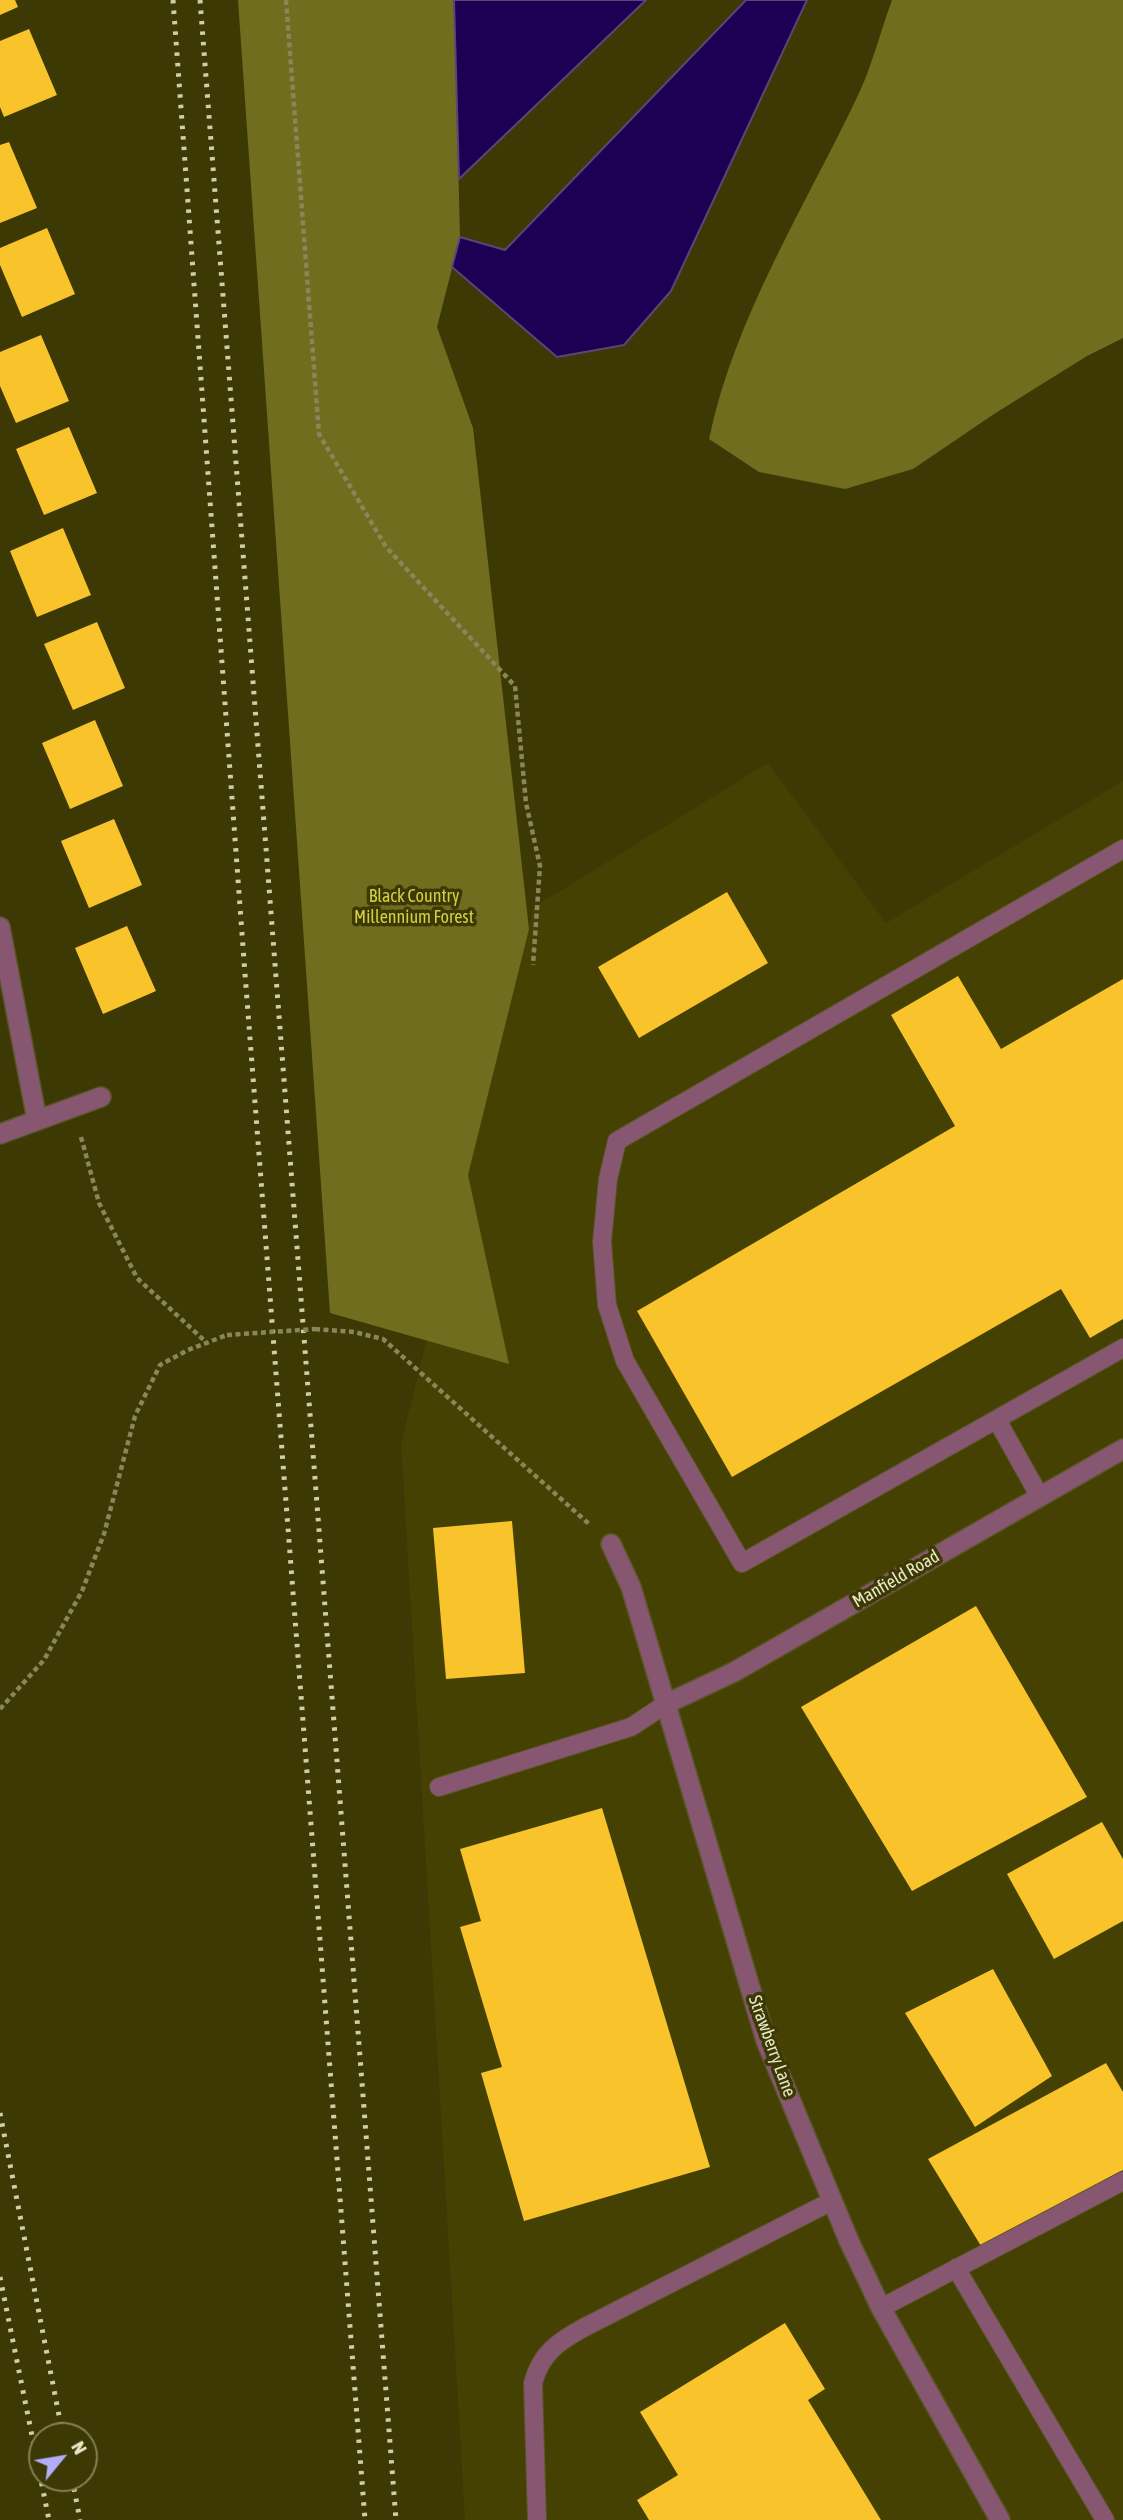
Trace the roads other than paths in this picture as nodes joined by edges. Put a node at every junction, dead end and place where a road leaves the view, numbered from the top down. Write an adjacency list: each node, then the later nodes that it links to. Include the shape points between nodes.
1 (1123, 849): 7 (lane, via 617,1140 611,1166 602,1242 610,1316 625,1361 742,1563)
2 (0, 927): 4 (street)
3 (102, 1097): 4 (street)
4 (37, 1120): 5 (street)
5 (0, 1134)
6 (1123, 1348): 7 (lane)
7 (997, 1420): 9 (lane)
8 (1123, 1449): 9 (street, Manfield Road)
9 (1041, 1497): 11 (street, Manfield Road, via 734,1672)
10 (611, 1544): 11 (street, Strawberry Lane, via 631,1587)
11 (666, 1704): 12 (lane, via 631,1727); 14 (street, Strawberry Lane, via 766,2040)
12 (439, 1787)
13 (1123, 2181): 15 (lane)
14 (832, 2201): 16 (street, Strawberry Lane); 18 (lane, via 560,2340 546,2353 533,2383)
15 (957, 2268): 16 (lane); 20 (lane)
16 (881, 2308): 19 (street, Strawberry Lane)
17 (1123, 2516): 21 (lane)
18 (537, 2520)
19 (1000, 2520)
20 (1105, 2520)
21 (1117, 2520)

